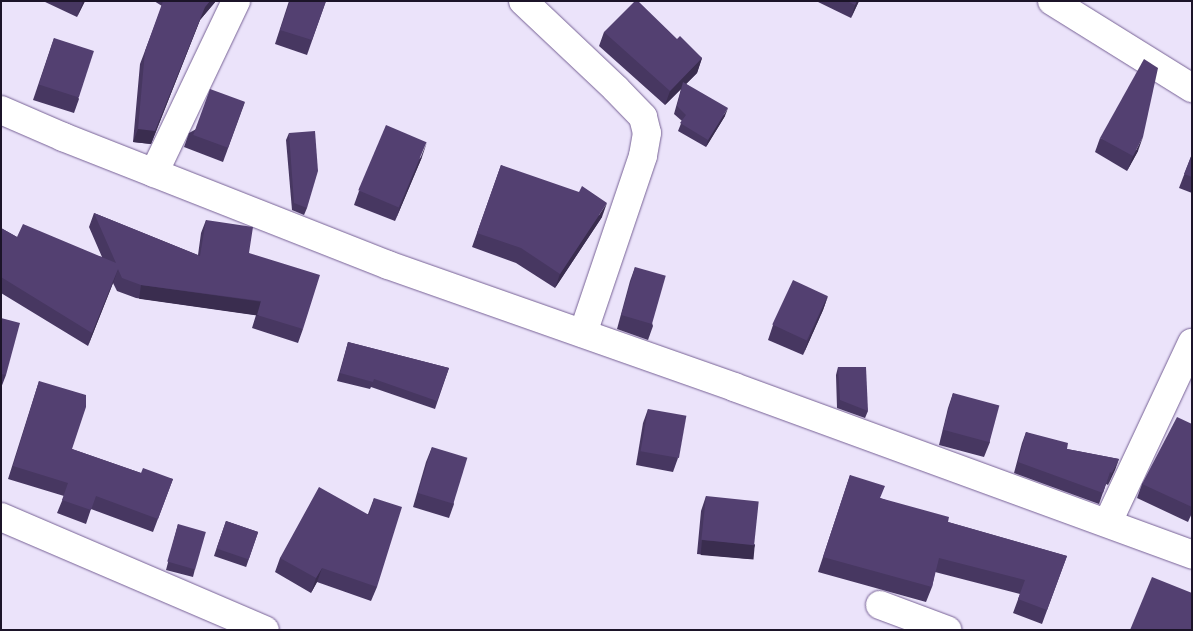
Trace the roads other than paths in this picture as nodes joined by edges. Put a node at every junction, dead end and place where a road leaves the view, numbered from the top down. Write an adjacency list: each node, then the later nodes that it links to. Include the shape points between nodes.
1 (236, 1): 6 (street)
2 (522, 1): 7 (street, via 643,117 646,133 643,156)
3 (1052, 1): 4 (street)
4 (1192, 88)
5 (1, 110): 6 (street)
6 (154, 172): 7 (street, via 388,265)
7 (583, 333): 10 (street)
8 (1192, 343): 10 (street)
9 (1, 517): 13 (street)
10 (1108, 522): 11 (street)
11 (1192, 555)
12 (880, 606): 14 (street)
13 (265, 630)
14 (947, 630)

